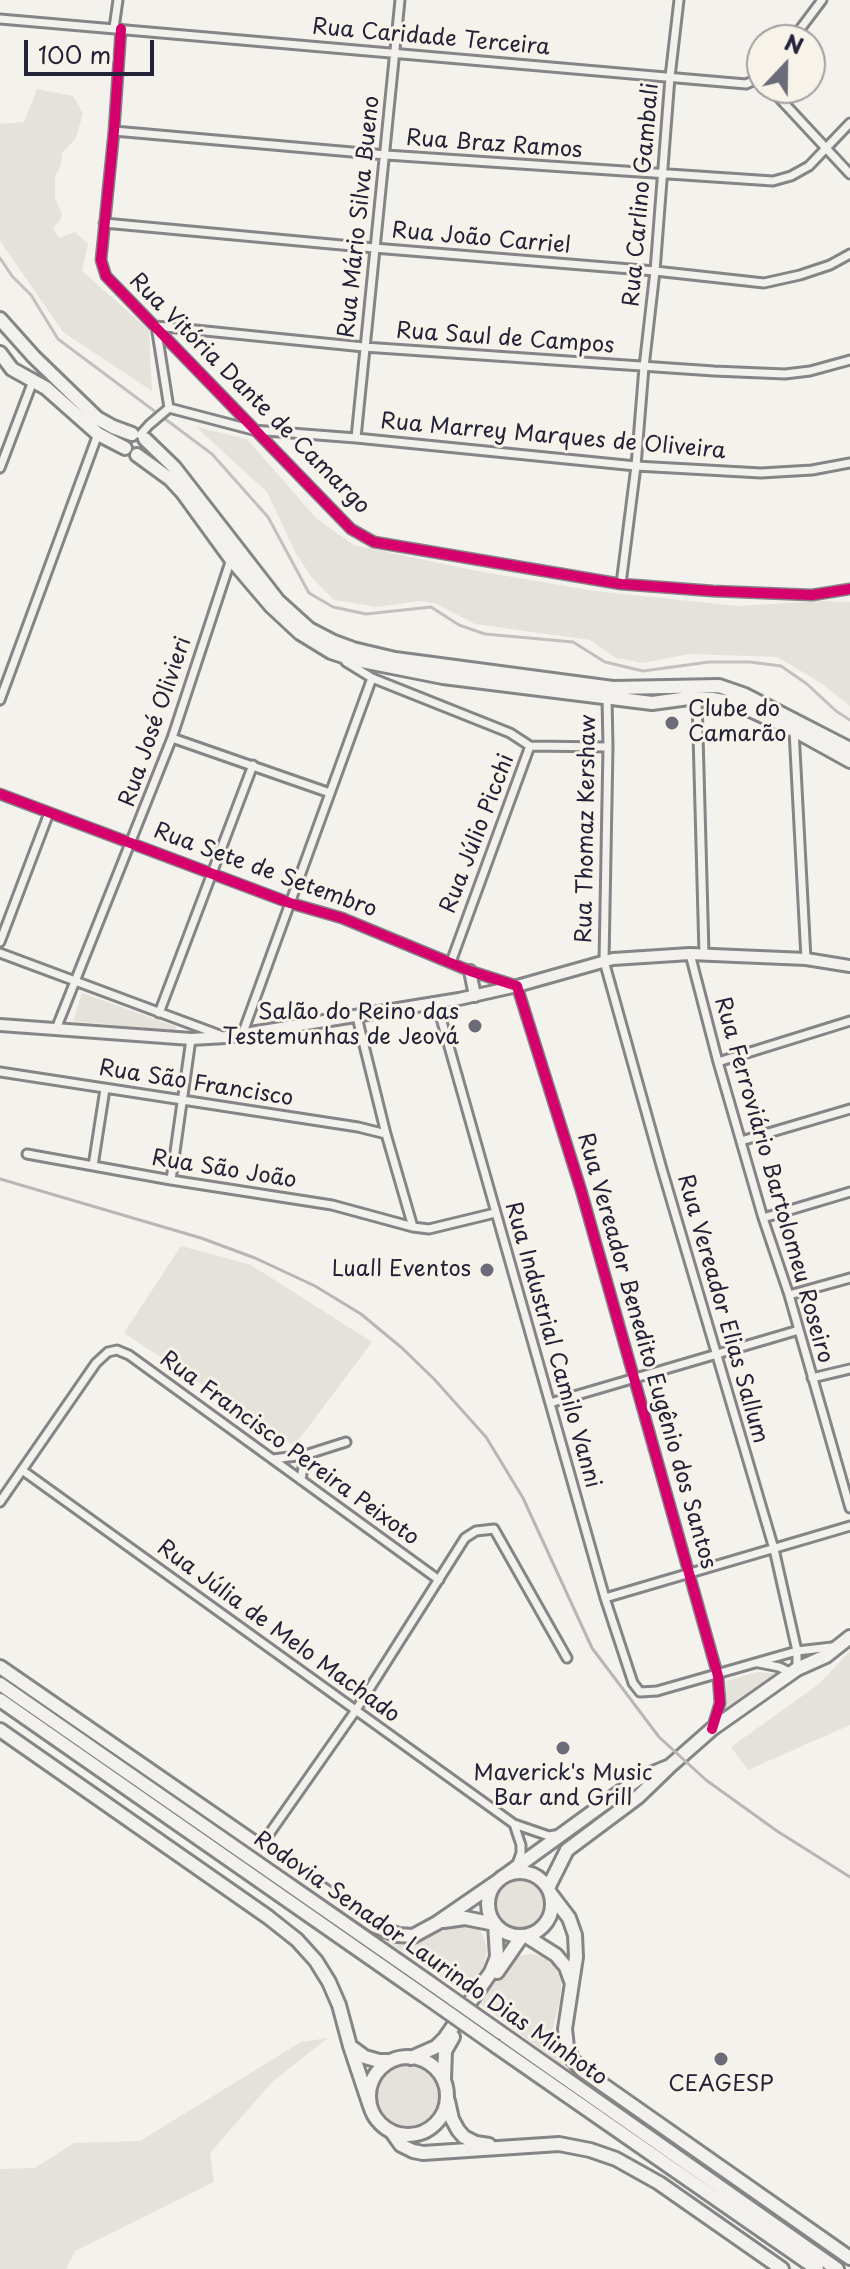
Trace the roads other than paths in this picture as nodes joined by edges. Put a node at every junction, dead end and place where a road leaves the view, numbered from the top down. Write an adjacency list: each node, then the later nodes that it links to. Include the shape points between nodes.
1 (118, 0): 7 (street, Rua Vitória Dante de Camargo)
2 (400, 0): 8 (street, Rua Mário Silva Bueno)
3 (679, 0): 9 (street, Rua Carlino Gambali)
4 (822, 0): 6 (street)
5 (0, 19): 7 (street, Rua Caridade Terceira)
6 (804, 24)
7 (117, 29): 8 (street, Rua Caridade Terceira); 13 (street, Rua Vitória Dante de Camargo)
8 (395, 53): 9 (street, Rua Caridade Terceira); 15 (street, Rua Mário Silva Bueno)
9 (670, 77): 10 (street, Rua Caridade Terceira); 17 (street, Rua Carlino Gambali)
10 (746, 84)
11 (784, 104): 14 (street)
12 (850, 123): 14 (street, Rua Braz Ramos)
13 (114, 131): 15 (street, Rua Braz Ramos); 18 (street, Rua Vitória Dante de Camargo)
14 (825, 149): 16 (street); 17 (street, Rua Braz Ramos, via 809,166 773,181)
15 (386, 155): 17 (street, Rua Braz Ramos); 19 (street, Rua Mário Silva Bueno)
16 (850, 174)
17 (661, 175): 21 (street, Rua Carlino Gambali)
18 (104, 223): 19 (street, Rua João Carriel); 22 (street, Rua Vitória Dante de Camargo, via 101,260 106,276)
19 (374, 248): 21 (street, Rua João Carriel); 24 (street, Rua Mário Silva Bueno)
20 (850, 254): 21 (street, Rua João Carriel, via 830,265 764,283)
21 (655, 271): 27 (street, Rua Carlino Gambali)
22 (156, 326): 24 (street, Rua Saul de Campos); 30 (street); 31 (street, Rua Vitória Dante de Camargo)
23 (3, 328): 33 (main road, via 97,418)
24 (364, 347): 27 (street, Rua Saul de Campos); 34 (street, Rua Mário Silva Bueno)
25 (0, 353): 28 (main road)
26 (850, 360): 27 (street, Rua Saul de Campos, via 785,374)
27 (644, 367): 37 (street, Rua Carlino Gambali)
28 (6, 371): 29 (main road)
29 (33, 381): 32 (main road); 38 (street)
30 (167, 411): 31 (street, Rua Marrey Marques de Oliveira); 33 (street)
31 (253, 430): 34 (street, Rua Marrey Marques de Oliveira); 40 (street, Rua Vitória Dante de Camargo, via 351,529 374,542)
32 (98, 434): 35 (main road); 46 (street)
33 (142, 434): 35 (main road, via 127,438); 35 (main road, via 145,450); 51 (main road, via 278,601 309,629 334,642 395,659 613,688 719,686)
34 (356, 438): 37 (street, Rua Marrey Marques de Oliveira)
35 (131, 451): 39 (main road, via 176,486)
36 (850, 463): 37 (street, Rua Marrey Marques de Oliveira, via 761,473)
37 (636, 466): 40 (street, Rua Carlino Gambali)
38 (0, 468)
39 (231, 559): 42 (main road, via 300,633); 48 (street, Rua José Olivieri)
40 (621, 584): 41 (street, Rua Vitória Dante de Camargo, via 812,595)
41 (850, 589)
42 (331, 652): 43 (street, Rua Júlio Picchi); 44 (main road, via 443,677)
43 (372, 678): 49 (street, Rua Júlio Picchi, via 510,733); 54 (street)
44 (607, 698): 45 (main road, via 652,703); 50 (street, Rua Thomaz Kershaw)
45 (697, 698): 47 (main road, via 735,703); 63 (street)
46 (0, 700)
47 (794, 730): 52 (main road); 64 (street)
48 (172, 738): 53 (street); 57 (street, Rua José Olivieri)
49 (530, 746): 50 (street); 66 (street, Rua Júlio Picchi)
50 (608, 747): 65 (street, Rua Thomaz Kershaw)
51 (850, 749)
52 (850, 761)
53 (253, 765): 54 (street); 58 (street)
54 (330, 793): 59 (street)
55 (0, 794): 56 (street, Rua Sete de Setembro)
56 (49, 813): 57 (street, Rua Sete de Setembro); 60 (street)
57 (131, 844): 58 (street, Rua Sete de Setembro); 69 (street, Rua José Olivieri)
58 (212, 874): 59 (street, Rua Sete de Setembro); 73 (street)
59 (290, 903): 66 (street, Rua Sete de Setembro); 78 (street)
60 (0, 942)
61 (0, 953): 69 (street)
62 (690, 954): 63 (main road); 65 (main road); 81 (street, Rua Ferroviário Bartolomeu Roseiro)
63 (704, 954): 64 (main road)
64 (806, 959): 67 (main road)
65 (604, 961): 70 (main road); 98 (street, Rua Vereador Elias Sallum)
66 (451, 962): 68 (street, Rua Sete de Setembro)
67 (850, 966)
68 (470, 971): 70 (street, Rua Sete de Setembro); 71 (main road)
69 (74, 980): 73 (street); 77 (street, Rua José Olivieri)
70 (517, 986): 71 (main road); 100 (street, Rua Vereador Benedito Eugênio dos Santos)
71 (475, 996): 72 (main road)
72 (437, 1004): 74 (main road); 92 (street, Rua Industrial Camilo Vanni)
73 (159, 1013): 79 (street)
74 (357, 1017): 78 (main road); 86 (street)
75 (850, 1021): 81 (street)
76 (0, 1025): 77 (main road)
77 (56, 1029): 80 (main road)
78 (242, 1035): 79 (main road)
79 (226, 1037): 80 (main road)
80 (191, 1039): 84 (street)
81 (718, 1062): 87 (street, Rua Ferroviário Bartolomeu Roseiro)
82 (0, 1072): 83 (street, Rua São Francisco)
83 (105, 1089): 84 (street, Rua São Francisco); 89 (street)
84 (182, 1101): 86 (street, Rua São Francisco); 90 (street)
85 (850, 1109): 87 (street)
86 (386, 1134): 94 (street)
87 (741, 1141): 93 (street, Rua Ferroviário Bartolomeu Roseiro)
88 (27, 1154): 89 (street, Rua São João)
89 (93, 1166): 90 (street, Rua São João)
90 (171, 1180): 94 (street, Rua São João, via 332,1205)
91 (850, 1192): 93 (street)
92 (495, 1213): 94 (street, via 429,1229); 102 (street, Rua Industrial Camilo Vanni)
93 (763, 1218): 96 (street, Rua Ferroviário Bartolomeu Roseiro)
94 (413, 1227)
95 (850, 1278): 96 (street)
96 (789, 1295): 97 (street, Rua Ferroviário Bartolomeu Roseiro)
97 (799, 1330): 98 (street); 101 (street, Rua Ferroviário Bartolomeu Roseiro)
98 (716, 1354): 100 (street); 111 (street, Rua Vereador Elias Sallum)
99 (850, 1369): 101 (street)
100 (634, 1377): 102 (street); 112 (street, Rua Vereador Benedito Eugênio dos Santos)
101 (812, 1378): 109 (street, Rua Ferroviário Bartolomeu Roseiro)
102 (550, 1403): 114 (street, Rua Industrial Camilo Vanni)
103 (346, 1442): 104 (street)
104 (305, 1455): 105 (street); 107 (street)
105 (273, 1459): 106 (street, Rua Francisco Pereira Peixoto, via 117,1350 96,1363); 107 (street, Rua Francisco Pereira Peixoto)
106 (22, 1470): 108 (street); 125 (street, Rua Júlia de Melo Machado)
107 (301, 1480): 113 (street, Rua Francisco Pereira Peixoto)
108 (0, 1502)
109 (850, 1508)
110 (850, 1526): 111 (street)
111 (774, 1549): 112 (street); 117 (street, Rua Vereador Elias Sallum)
112 (689, 1575): 114 (street); 122 (street, Rua Vereador Benedito Eugênio dos Santos)
113 (439, 1580): 118 (street, via 465,1538 494,1529); 125 (street)
114 (605, 1598): 122 (street, Rua Industrial Camilo Vanni, via 640,1692)
115 (850, 1637): 116 (main road)
116 (839, 1647): 117 (street); 121 (main road)
117 (797, 1651): 119 (street); 121 (street, Rua Vereador Elias Sallum)
118 (567, 1658)
119 (753, 1663): 121 (street); 122 (street)
120 (0, 1667): 131 (main road)
121 (794, 1671): 126 (main road)
122 (718, 1676): 126 (street, Rua Vereador Benedito Eugênio dos Santos, via 720,1703)
123 (0, 1684): 149 (main road, Rodovia Senador Laurindo Dias Minhoto, bridge)
124 (0, 1700): 148 (main road, Rodovia Senador Laurindo Dias Minhoto, bridge)
125 (356, 1710): 129 (street, Rua Júlia de Melo Machado); 131 (street)
126 (712, 1729): 128 (main road)
127 (0, 1730): 139 (main road, via 297,1940 329,1982)
128 (670, 1766): 130 (main road, via 638,1779); 134 (main road, via 638,1797 573,1844)
129 (514, 1824): 130 (street, Rua Júlia de Melo Machado, via 549,1836); 132 (street, via 521,1853)
130 (562, 1833): 132 (main road)
131 (260, 1847): 135 (main road, via 375,1926 413,1936)
132 (515, 1868): 133 (main road)
133 (501, 1879): 134 (main road, via 528,1873); 135 (main road); 136 (main road, via 488,1903)
134 (549, 1890): 137 (main road, via 550,1918); 138 (main road, via 575,1935)
135 (437, 1923): 136 (main road, via 465,1918)
136 (495, 1924): 137 (main road, via 507,1934); 140 (main road, via 497,1957 491,1972 445,2038)
137 (524, 1936): 138 (main road, via 556,1955); 142 (main road, via 445,2051)
138 (573, 1984): 146 (main road, via 565,2029 567,2047 582,2070)
139 (350, 2046): 141 (main road, via 365,2057); 143 (main road)
140 (411, 2058): 141 (main road); 142 (main road, via 432,2066)
141 (393, 2060): 143 (main road, via 372,2080)
142 (446, 2090): 144 (main road, via 441,2116 426,2131); 145 (main road, via 452,2119 464,2137)
143 (370, 2106): 144 (main road)
144 (391, 2131): 145 (main road, via 413,2151)
145 (500, 2147): 147 (main road, via 559,2144 616,2159 659,2183)
146 (850, 2258)
147 (775, 2267)
148 (817, 2269)
149 (837, 2269)

